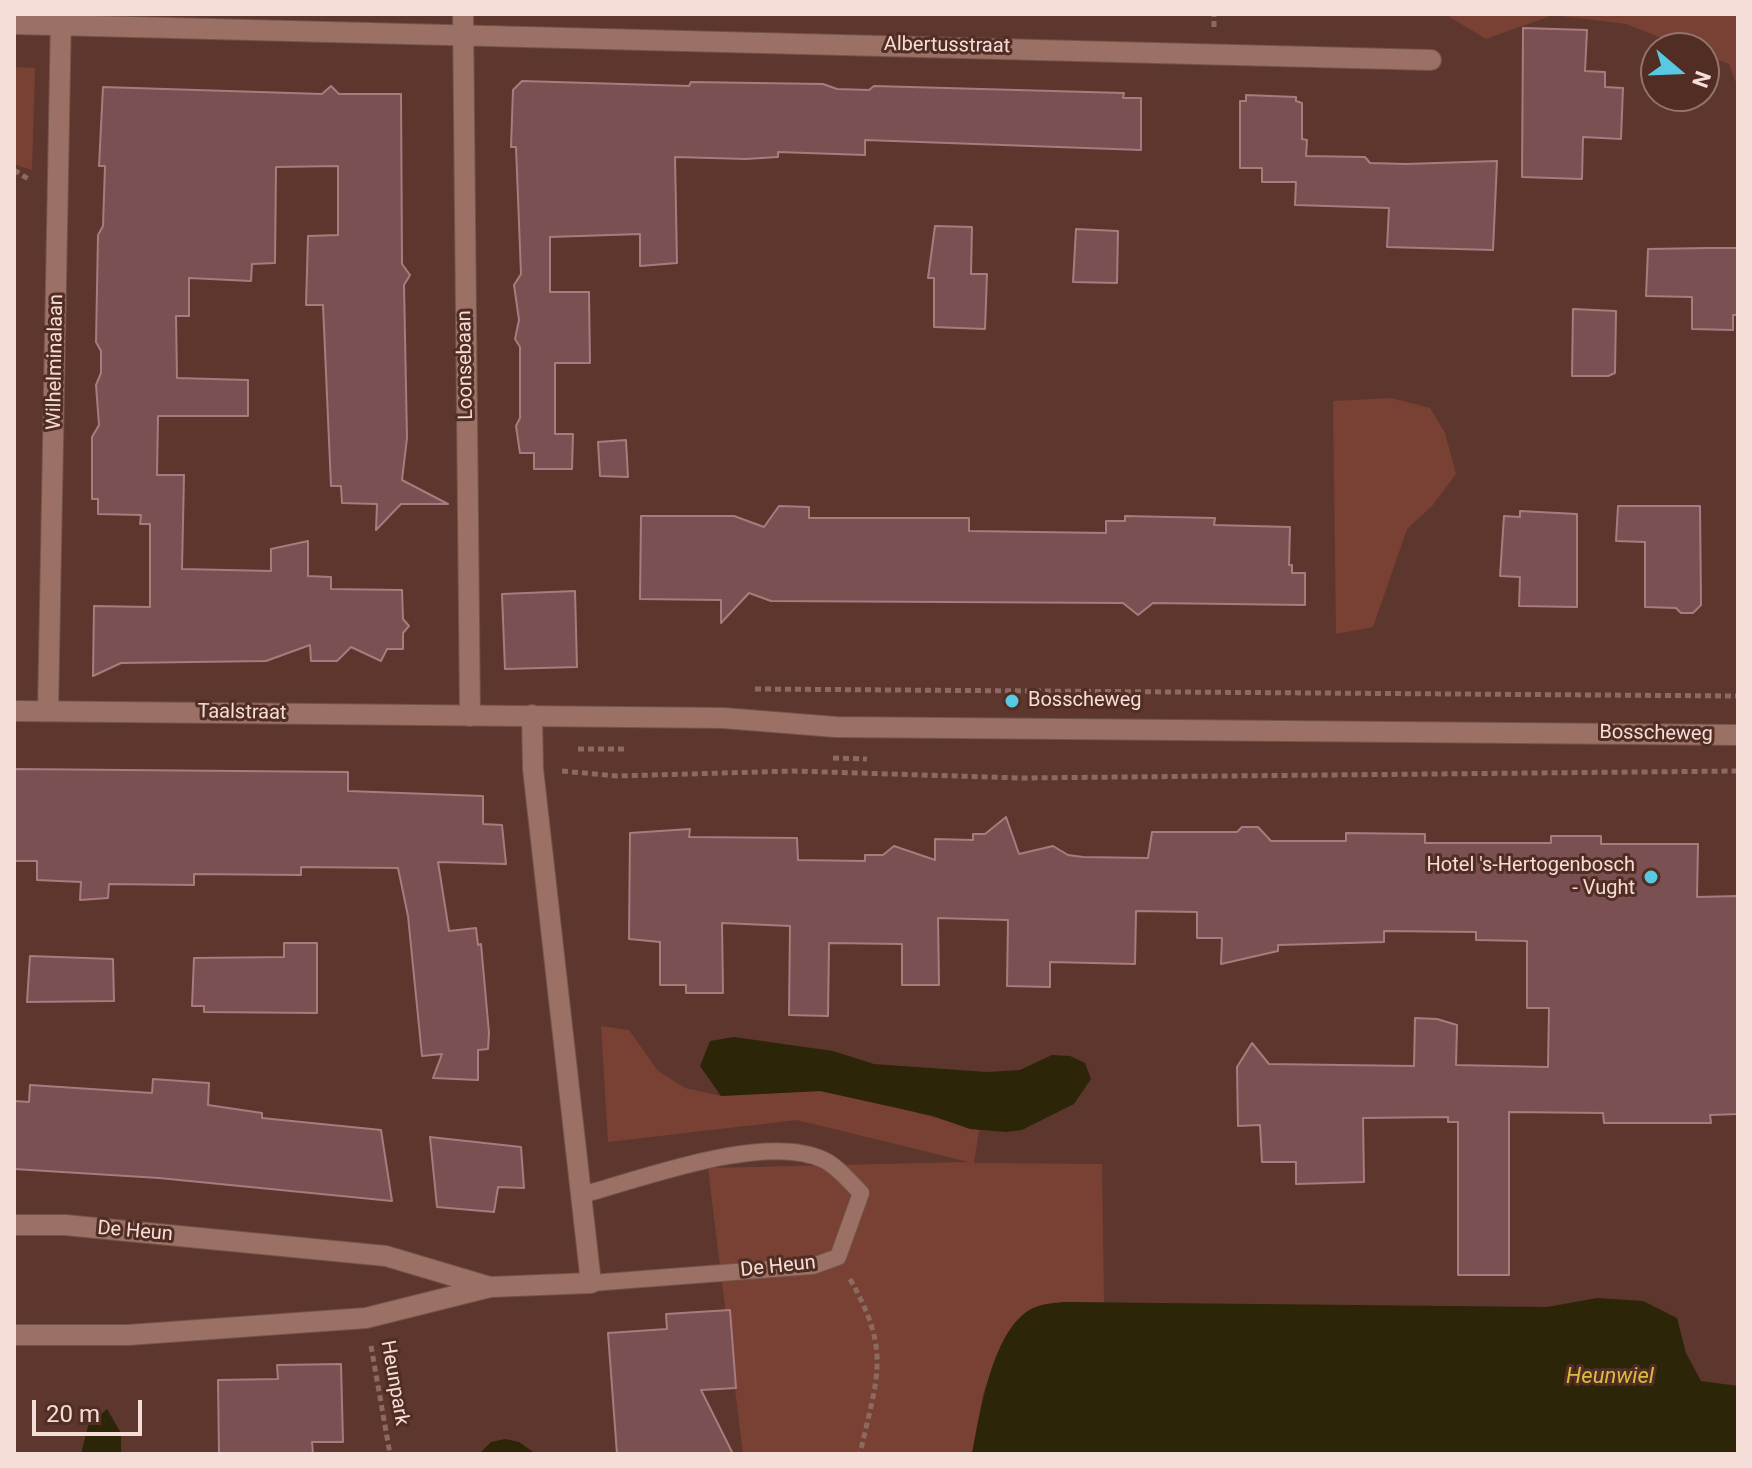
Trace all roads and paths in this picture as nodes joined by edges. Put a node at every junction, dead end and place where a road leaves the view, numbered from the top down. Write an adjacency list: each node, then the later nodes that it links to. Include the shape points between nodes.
1 (61, 20): 2 (street, Albertusstraat); 3 (street, Albertusstraat); 8 (street, Wilhelminalaan)
2 (14, 24)
3 (463, 24): 4 (street, Albertusstraat); 10 (street, Loonsebaan)
4 (1431, 60)
5 (739, 689): 6 (path, Bosscheweg)
6 (1738, 696)
7 (14, 711): 8 (street, Taalstraat)
8 (48, 711): 10 (street, Taalstraat)
9 (532, 715): 10 (street, Bosscheweg); 11 (street, Bosscheweg, via 723,718 836,727); 12 (street)
10 (470, 716)
11 (1738, 735)
12 (533, 769): 13 (path, via 617,776 793,771 1021,778); 14 (street)
13 (1738, 771)
14 (582, 1195): 16 (lane, De Heun, via 745,1152 797,1151 826,1161 861,1193); 17 (street)
15 (14, 1225): 18 (street, De Heun, via 65,1225 386,1256)
16 (838, 1257): 17 (lane, De Heun, via 813,1266); 22 (path, via 871,1315 880,1361)
17 (591, 1283): 18 (street, De Heun)
18 (490, 1287): 19 (street, De Heun)
19 (366, 1318): 20 (street, De Heun, via 128,1335); 21 (path, Heunpark)
20 (14, 1335)
21 (390, 1454)
22 (860, 1454)

